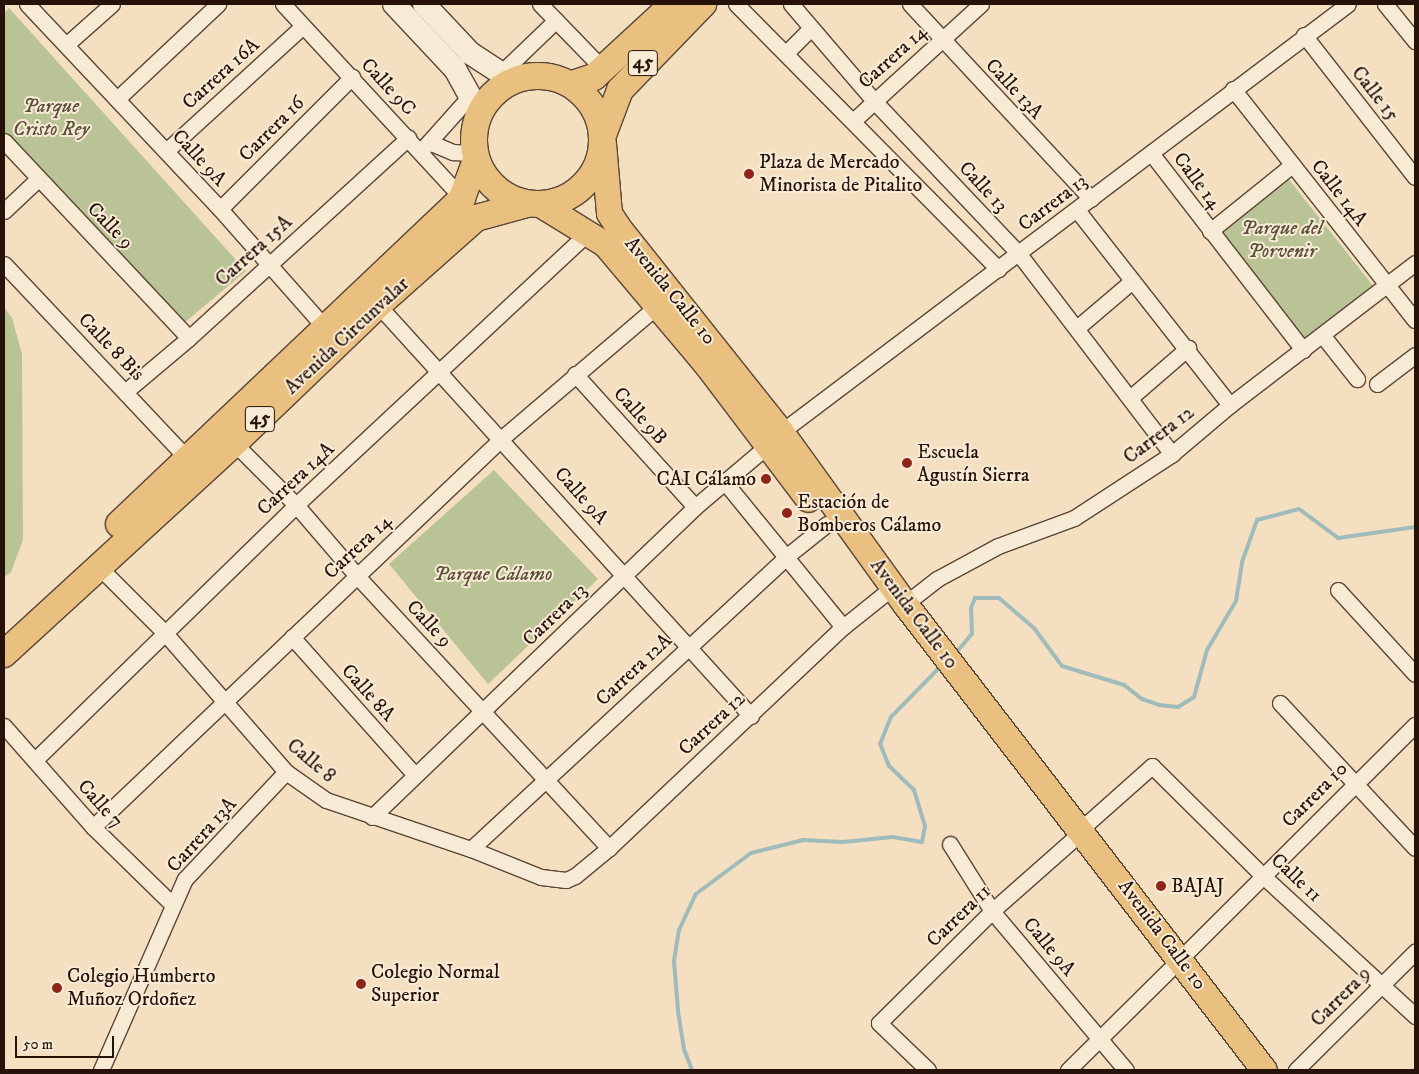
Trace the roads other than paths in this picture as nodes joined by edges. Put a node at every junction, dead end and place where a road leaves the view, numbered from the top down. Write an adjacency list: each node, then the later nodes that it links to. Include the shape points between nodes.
1 (27, 4): 22 (street, Calle 9A)
2 (112, 4): 22 (street)
3 (218, 4): 30 (street)
4 (284, 4): 17 (street, Calle 9C)
5 (394, 4): 24 (main road)
6 (424, 4): 24 (main road)
7 (541, 4): 16 (street)
8 (673, 4): 25 (highway, 45)
9 (702, 4): 35 (highway, 45, via 620,90)
10 (736, 4): 23 (street)
11 (790, 4): 18 (street, Calle 13)
12 (910, 4): 20 (street, Calle 13A)
13 (981, 4): 20 (street, Carrera 14)
14 (1348, 4): 19 (street, Carrera 13)
15 (1385, 4): 21 (street)
16 (556, 20): 25 (street); 26 (street)
17 (303, 26): 27 (street, Calle 9C); 38 (street, Carrera 16A)
18 (811, 28): 23 (street); 31 (street, Calle 13)
19 (1304, 35): 29 (street, Carrera 13); 42 (street, Calle 15)
20 (942, 41): 31 (street, Carrera 14); 46 (street, Calle 13A)
21 (1415, 41)
22 (68, 44): 30 (street, Calle 9A)
23 (786, 53): 33 (street)
24 (463, 61): 26 (main road); 32 (main road)
25 (603, 69): 28 (highway, 45, via 594,77)
26 (513, 75): 28 (highway, via 552,78); 32 (highway)
27 (352, 77): 34 (street, Calle 9C); 49 (street, Carrera 16)
28 (572, 84): 35 (highway, via 590,102 599,117)
29 (1233, 89): 39 (street, Carrera 13); 41 (street, Calle 14A)
30 (117, 99): 38 (street, Calle 9A)
31 (874, 102): 33 (street, Carrera 14); 44 (street, Calle 13)
32 (475, 105): 37 (street); 40 (highway)
33 (854, 120): 48 (street)
34 (408, 138): 37 (street, Calle 9C); 57 (street, Carrera 15A)
35 (603, 139): 47 (highway, via 597,166 584,186 563,199); 80 (main road, Avenida Calle 10, via 609,213)
36 (4, 141): 43 (street, Calle 9)
37 (424, 147): 40 (street); 45 (street, Calle 9C)
38 (166, 151): 49 (street, Calle 9A)
39 (1151, 153): 46 (street, Carrera 13); 53 (street, Calle 14)
40 (476, 157): 45 (highway, Avenida Circunvalar / 45); 47 (highway, via 489,181 504,194)
41 (1292, 165): 53 (street); 60 (street, Calle 14A)
42 (1415, 177)
43 (38, 179): 51 (street); 67 (street, Calle 9)
44 (957, 190): 48 (street); 54 (street, Calle 13)
45 (462, 198): 65 (highway, Avenida Circunvalar / 45)
46 (1091, 199): 50 (street, Carrera 13)
47 (533, 204): 52 (main road, Avenida Calle 10); 61 (highway, Avenida Circunvalar / 45, via 476,218)
48 (938, 206): 58 (street)
49 (220, 209): 57 (street, Calle 9A)
50 (1077, 210): 54 (street, Carrera 13); 59 (street)
51 (4, 211)
52 (589, 232): 62 (main road, Avenida Calle 10, via 604,244); 71 (street, Carrera 14A)
53 (1210, 232): 69 (street, Calle 14)
54 (1023, 259): 58 (street, Carrera 13); 64 (street, Calle 13)
55 (1415, 263): 60 (street, Carrera 12)
56 (4, 264): 75 (street, Calle 8 Bis)
57 (266, 264): 65 (street, Calle 9A); 67 (street, Carrera 15A)
58 (998, 269): 80 (street, Carrera 13)
59 (1132, 281): 64 (street); 68 (street)
60 (1386, 285): 63 (street, Calle 14A); 66 (street, Carrera 12)
61 (378, 305): 65 (highway, Avenida Circunvalar / 45); 71 (street, Calle 9A)
62 (658, 305): 72 (street, Carrera 14); 80 (main road, Avenida Calle 10)
63 (1415, 320)
64 (1078, 327): 76 (street, Calle 13)
65 (332, 336): 78 (highway, Avenida Circunvalar / 45)
66 (1323, 336): 69 (street, Carrera 12); 73 (street)
67 (189, 338): 75 (street, Carrera 15A)
68 (1188, 348): 76 (street); 77 (street)
69 (1303, 350): 77 (street, Carrera 12)
70 (1415, 355): 74 (street)
71 (440, 371): 79 (street, Calle 9A); 84 (street, Carrera 14A)
72 (576, 374): 79 (street, Carrera 14); 85 (street, Calle 9B)
73 (1357, 378)
74 (1378, 384)
75 (126, 391): 82 (street, Calle 8 Bis)
76 (1130, 398): 81 (street, Calle 13)
77 (1230, 405): 81 (street, Carrera 12)
78 (227, 436): 82 (highway, Avenida Circunvalar / 45); 84 (street, Calle 9); 88 (highway, Avenida Circunvalar / 45)
79 (502, 438): 89 (street, Calle 9A); 90 (street, Carrera 14)
80 (775, 439): 83 (street, Carrera 13); 86 (main road, Avenida Calle 10); 92 (main road, Avenida Calle 10)
81 (1172, 454): 92 (street, Carrera 12, via 1074,518 998,546)
82 (188, 459): 94 (highway, Avenida Circunvalar / 45)
83 (724, 481): 85 (street, Carrera 13); 87 (street)
84 (296, 506): 90 (street, Calle 9); 95 (street, Carrera 14A)
85 (695, 506): 89 (street, Carrera 13)
86 (827, 524): 87 (street, Carrera 12A); 92 (main road, Avenida Calle 10)
87 (787, 556): 93 (street); 97 (street, Carrera 12A)
88 (99, 567): 95 (street, Calle 8); 98 (highway, Avenida Circunvalar / 45)
89 (626, 575): 97 (street, Calle 9A); 102 (street, Carrera 13)
90 (357, 576): 96 (street, Carrera 14); 102 (street, Calle 9)
91 (1338, 590): 99 (street)
92 (894, 599): 93 (street, Carrera 12); 114 (main road, Avenida Calle 10)
93 (844, 627): 103 (street, Carrera 12)
94 (4, 631)
95 (164, 632): 100 (street, Calle 8); 106 (street, Carrera 14A)
96 (292, 637): 100 (street, Carrera 14); 109 (street, Calle 8A)
97 (688, 647): 103 (street, Calle 9A); 110 (street, Carrera 12A)
98 (4, 654)
99 (1415, 674)
100 (224, 702): 108 (street, Calle 8); 113 (street, Carrera 14)
101 (1280, 703): 111 (street)
102 (483, 712): 109 (street, Carrera 13); 110 (street, Calle 9)
103 (750, 716): 116 (street, Carrera 12)
104 (1415, 725): 111 (street, Carrera 10)
105 (4, 726): 106 (street, Calle 7)
106 (35, 760): 113 (street, Calle 7)
107 (1152, 766): 114 (street, Carrera 11); 119 (street, Calle 11)
108 (286, 772): 112 (street, Calle 8, via 326,800); 121 (street, Carrera 13A, via 185,879)
109 (414, 774): 112 (street, Carrera 13)
110 (545, 779): 116 (street, Calle 9); 118 (street, Carrera 12A)
111 (1355, 783): 117 (street); 119 (street, Carrera 10)
112 (372, 817): 118 (street, Calle 8)
113 (93, 827): 121 (street, Calle 7)
114 (1076, 835): 122 (street, Carrera 11); 124 (main road, Avenida Calle 10)
115 (950, 844): 122 (street, Calle 9A)
116 (609, 848): 120 (street, Carrera 12, via 576,876)
117 (1415, 848)
118 (471, 849): 120 (street, Calle 8, via 541,877)
119 (1263, 876): 124 (street, Carrera 10); 125 (street, Calle 11)
120 (566, 880)
121 (172, 904): 128 (street, Carrera 13A)
122 (992, 910): 127 (street, Calle 9A); 129 (street, Carrera 11, via 879,1023)
123 (1415, 952): 125 (street, Carrera 9)
124 (1174, 964): 127 (street, Carrera 10); 132 (main road, Avenida Calle 10); 133 (main road, Avenida Calle 10)
125 (1383, 984): 126 (street, Calle 11); 134 (street, Carrera 9)
126 (1415, 1016)
127 (1101, 1038): 130 (street, Carrera 10); 131 (street, Calle 9A)
128 (101, 1070)
129 (928, 1070)
130 (1068, 1070)
131 (1126, 1070)
132 (1248, 1070)
133 (1264, 1070)
134 (1296, 1070)

